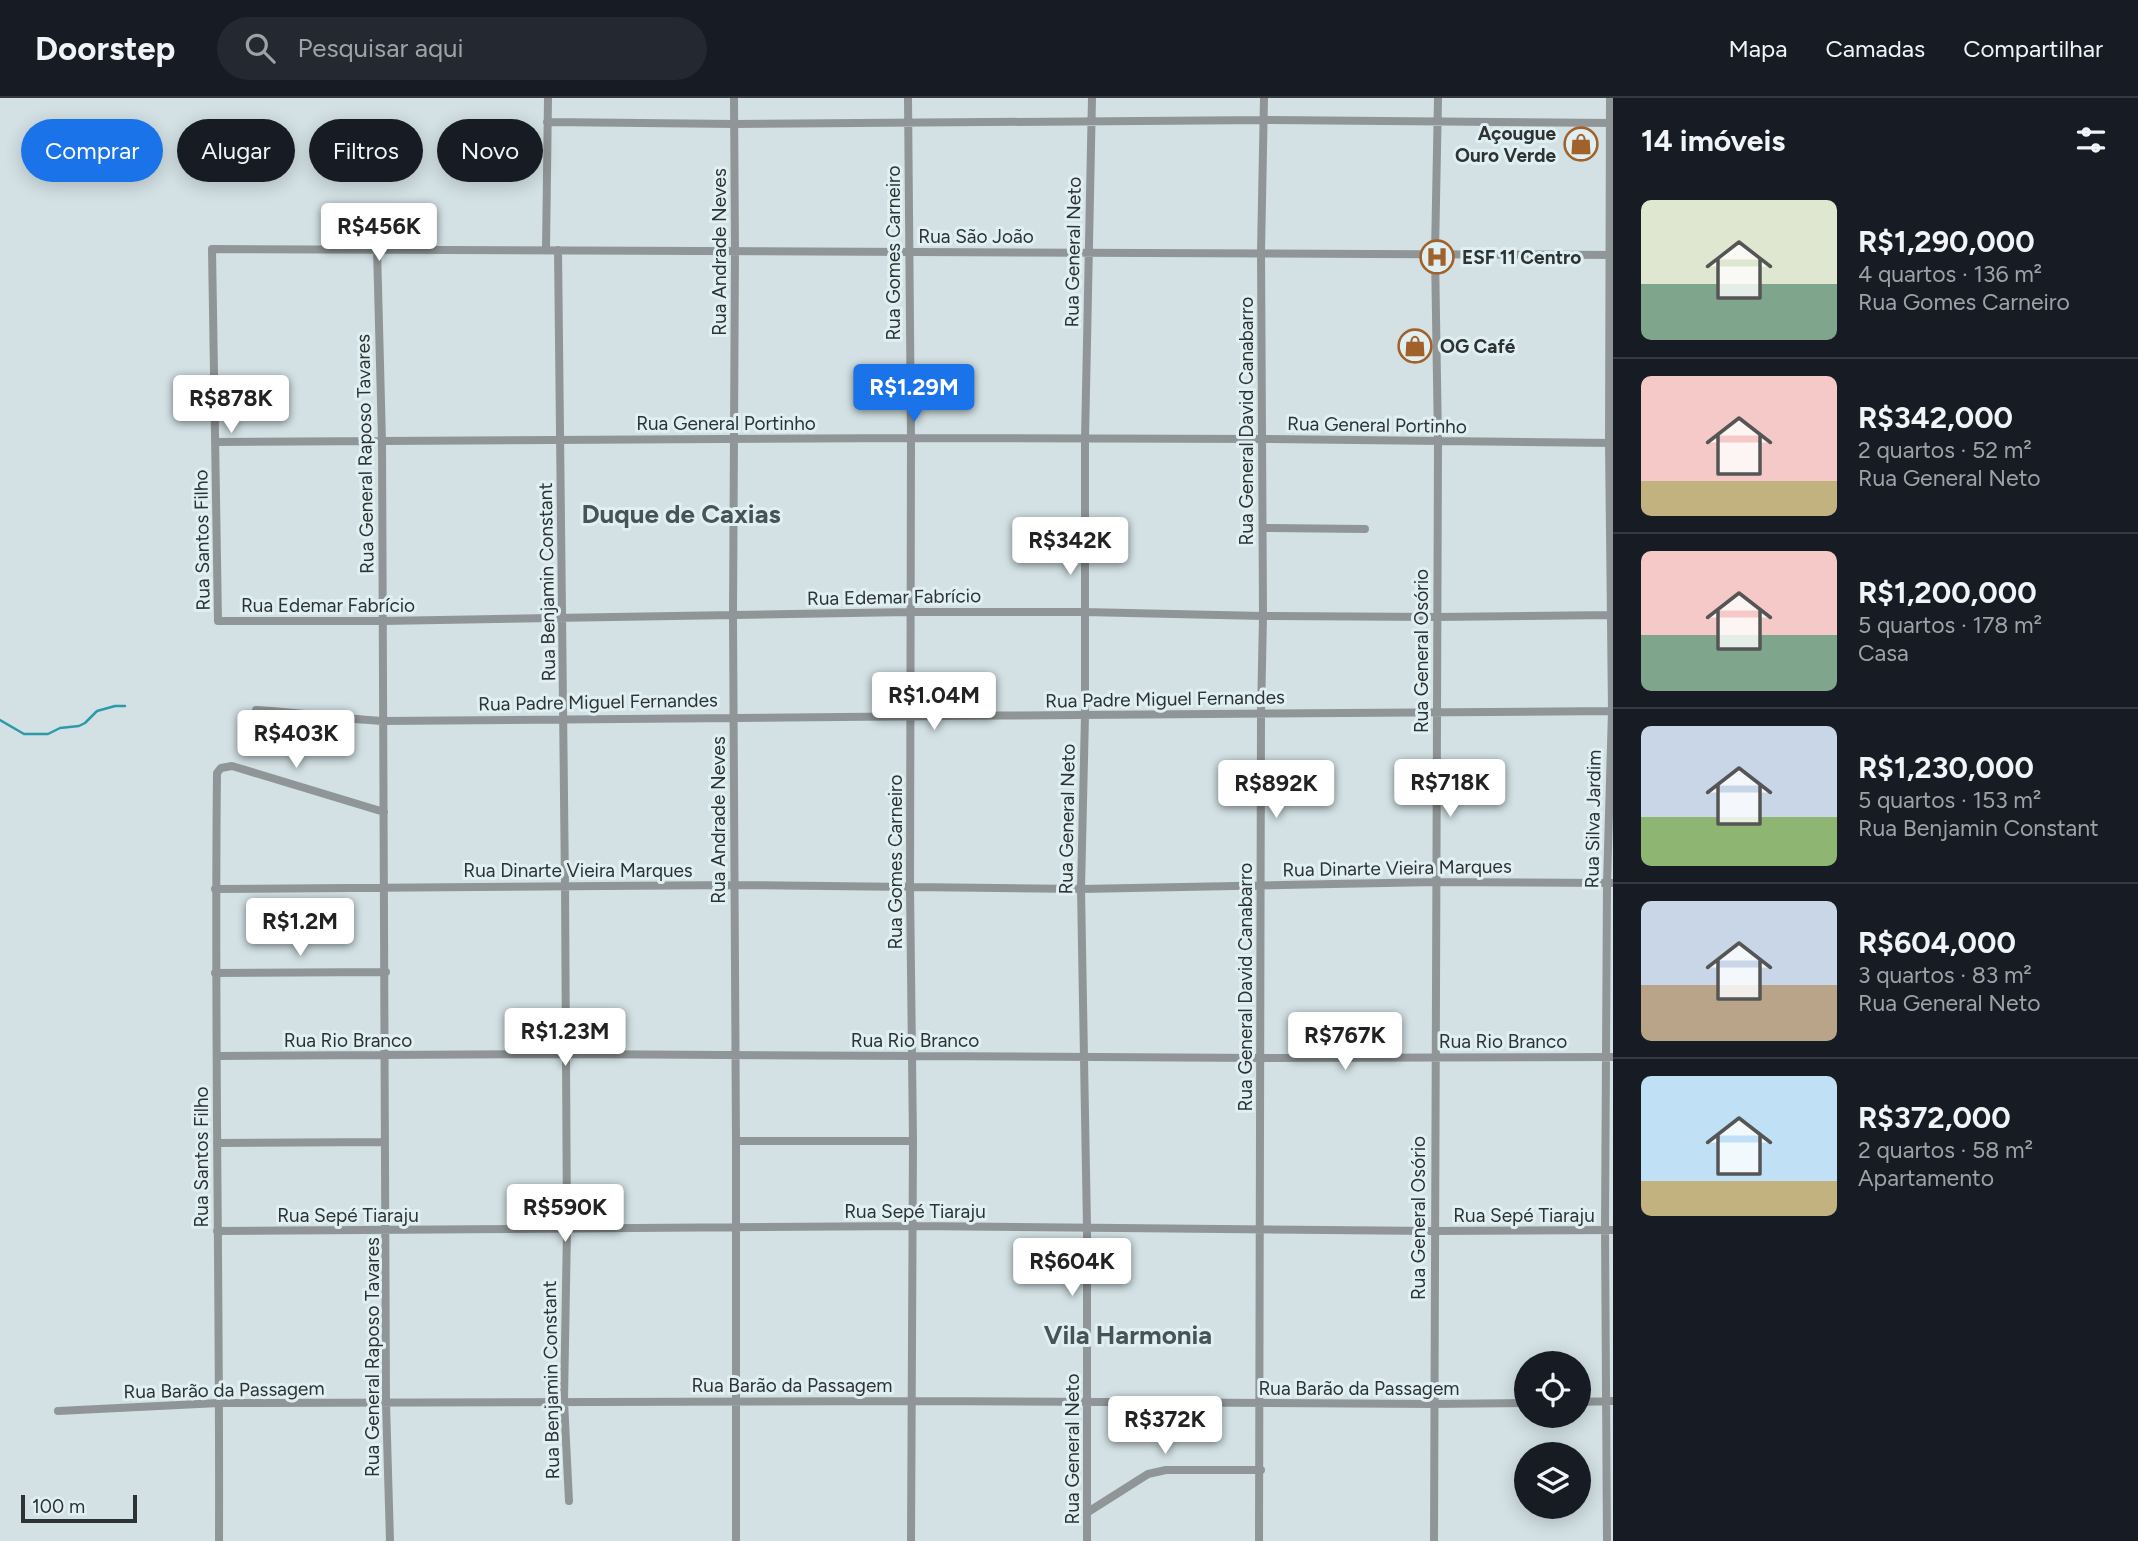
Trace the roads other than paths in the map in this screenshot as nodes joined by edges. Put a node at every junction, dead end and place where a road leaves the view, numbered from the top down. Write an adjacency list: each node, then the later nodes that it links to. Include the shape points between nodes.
1 (548, 98): 10 (street)
2 (734, 98): 14 (street, Rua Andrade Neves)
3 (908, 98): 12 (street, Rua Gomes Carneiro)
4 (1091, 98): 9 (street, Rua General Neto)
5 (1264, 98): 8 (street, Rua General David Canabarro)
6 (1438, 98): 11 (street, Rua General Osório)
7 (1610, 98): 13 (street, Rua Silva Jardim)
8 (1264, 120): 9 (street); 11 (street); 22 (street, Rua General David Canabarro)
9 (1091, 121): 12 (street); 20 (street, Rua General Neto)
10 (547, 122): 14 (street); 17 (street)
11 (1438, 122): 13 (street); 23 (street, Rua General Osório)
12 (908, 123): 14 (street); 21 (street, Rua Gomes Carneiro)
13 (1611, 123): 24 (street, Rua Silva Jardim)
14 (735, 124): 19 (street, Rua Andrade Neves)
15 (212, 248): 16 (street, Rua São João); 31 (street, Rua Santos Filho)
16 (377, 248): 17 (street, Rua São João); 30 (street, Rua General Raposo Tavares)
17 (546, 250): 18 (street, Rua São João)
18 (558, 250): 19 (street, Rua São João); 26 (street, Rua Benjamin Constant)
19 (736, 251): 21 (street, Rua São João); 27 (street, Rua Andrade Neves)
20 (1089, 251): 21 (street, Rua São João); 22 (street, Rua São João); 28 (street, Rua General Neto)
21 (909, 252): 25 (street, Rua Gomes Carneiro)
22 (1261, 252): 23 (street, Rua São João); 29 (street, Rua General David Canabarro)
23 (1435, 253): 24 (street, Rua São João); 32 (street, Rua General Osório)
24 (1611, 254): 33 (street, Rua Silva Jardim)
25 (911, 438): 27 (street, Rua General Portinho); 28 (street, Rua General Portinho); 36 (street, Rua Gomes Carneiro)
26 (561, 439): 27 (street, Rua General Portinho); 30 (street, Rua General Portinho); 41 (street, Rua Benjamin Constant)
27 (733, 439): 39 (street, Rua Andrade Neves)
28 (1085, 439): 29 (street, Rua General Portinho); 37 (street, Rua General Neto)
29 (1263, 439): 32 (street, Rua General Portinho); 34 (street, Rua General David Canabarro)
30 (382, 441): 31 (street, Rua General Portinho); 44 (street, Rua General Raposo Tavares)
31 (216, 442): 43 (street, Rua Santos Filho)
32 (1438, 442): 33 (street, Rua General Portinho); 42 (street, Rua General Osório)
33 (1611, 443): 38 (street, Rua Silva Jardim)
34 (1263, 528): 35 (street); 40 (street, Rua General David Canabarro)
35 (1365, 529)
36 (909, 611): 37 (street, Rua Edemar Fabrício); 39 (street, Rua Edemar Fabrício); 51 (street, Rua Gomes Carneiro)
37 (1084, 611): 40 (street, Rua Edemar Fabrício); 50 (street, Rua General Neto)
38 (1613, 615): 42 (street, Rua Edemar Fabrício); 46 (street, Rua Silva Jardim)
39 (733, 616): 41 (street, Rua Edemar Fabrício); 49 (street, Rua Andrade Neves)
40 (1263, 616): 42 (street, Rua Edemar Fabrício); 48 (street, Rua General David Canabarro)
41 (562, 617): 44 (street, Rua Edemar Fabrício); 52 (street, Rua Benjamin Constant)
42 (1437, 617): 47 (street, Rua General Osório)
43 (218, 621): 44 (street, Rua Edemar Fabrício)
44 (383, 621): 53 (street, Rua General Raposo Tavares)
45 (256, 710): 53 (street, Rua Padre Miguel Fernandes)
46 (1613, 711): 47 (street, Rua Padre Miguel Fernandes); 56 (street, Rua Silva Jardim)
47 (1436, 713): 48 (street, Rua Padre Miguel Fernandes); 55 (street, Rua General Osório)
48 (1261, 714): 50 (street, Rua Padre Miguel Fernandes); 58 (street, Rua General David Canabarro)
49 (733, 716): 51 (street, Rua Padre Miguel Fernandes); 52 (street, Rua Padre Miguel Fernandes); 57 (street, Rua Andrade Neves)
50 (1084, 716): 51 (street, Rua Padre Miguel Fernandes); 63 (street, Rua General Neto)
51 (910, 718): 61 (street, Rua Gomes Carneiro)
52 (564, 719): 53 (street, Rua Padre Miguel Fernandes); 60 (street, Rua Benjamin Constant)
53 (384, 721): 54 (street, Rua General Raposo Tavares)
54 (384, 812): 59 (street, Rua General Raposo Tavares); 62 (street, Rua Santos Filho, via 232,765 221,768 217,773)
55 (1436, 883): 56 (street, Rua Dinarte Vieira Marques); 58 (street, Rua Dinarte Vieira Marques); 72 (street, Rua General Osório)
56 (1610, 883): 73 (street, Rua Silva Jardim)
57 (734, 885): 60 (street, Rua Dinarte Vieira Marques); 61 (street, Rua Dinarte Vieira Marques); 68 (street, Rua Andrade Neves)
58 (1262, 885): 63 (street, Rua Dinarte Vieira Marques); 74 (street, Rua General David Canabarro)
59 (383, 886): 60 (street, Rua Dinarte Vieira Marques); 62 (street, Rua Dinarte Vieira Marques); 64 (street, Rua General Raposo Tavares)
60 (565, 886): 66 (street, Rua Benjamin Constant)
61 (910, 887): 63 (street, Rua Dinarte Vieira Marques); 70 (street, Rua Gomes Carneiro)
62 (215, 889): 65 (street, Rua Santos Filho)
63 (1081, 889): 71 (street, Rua General Neto)
64 (386, 972): 65 (street); 67 (street, Rua General Raposo Tavares)
65 (215, 973): 69 (street, Rua Santos Filho)
66 (565, 1054): 67 (street, Rua Rio Branco); 68 (street, Rua Rio Branco); 84 (street, Rua Benjamin Constant)
67 (384, 1055): 69 (street, Rua Rio Branco); 76 (street, Rua General Raposo Tavares)
68 (735, 1055): 70 (street, Rua Rio Branco); 75 (street, Rua Andrade Neves)
69 (217, 1056): 78 (street, Rua Santos Filho)
70 (913, 1056): 71 (street, Rua Rio Branco); 77 (street, Rua Gomes Carneiro)
71 (1084, 1056): 74 (street, Rua Rio Branco); 80 (street, Rua General Neto)
72 (1435, 1057): 73 (street, Rua Rio Branco); 74 (street, Rua Rio Branco); 87 (street, Rua General Osório)
73 (1609, 1057): 85 (street, Rua Silva Jardim)
74 (1261, 1058): 82 (street, Rua General David Canabarro)
75 (736, 1141): 77 (street); 81 (street, Rua Andrade Neves)
76 (385, 1142): 78 (street); 83 (street, Rua General Raposo Tavares)
77 (914, 1142): 79 (street, Rua Gomes Carneiro)
78 (217, 1143): 86 (street, Rua Santos Filho)
79 (913, 1226): 80 (street, Rua Sepé Tiaraju); 81 (street, Rua Sepé Tiaraju); 90 (street, Rua Gomes Carneiro)
80 (1087, 1227): 82 (street, Rua Sepé Tiaraju); 91 (street, Rua General Neto)
81 (736, 1229): 84 (street, Rua Sepé Tiaraju); 89 (street, Rua Andrade Neves)
82 (1259, 1229): 87 (street, Rua Sepé Tiaraju); 97 (street, Rua General David Canabarro)
83 (386, 1230): 84 (street, Rua Sepé Tiaraju); 86 (street, Rua Sepé Tiaraju); 96 (street, Rua General Raposo Tavares)
84 (566, 1230): 88 (street, Rua Benjamin Constant)
85 (1609, 1230): 87 (street, Rua Sepé Tiaraju); 92 (street, Rua Silva Jardim)
86 (216, 1231): 95 (street, Rua Santos Filho)
87 (1434, 1231): 98 (street, Rua General Osório)
88 (564, 1401): 89 (street, Rua Barão da Passagem); 96 (street, Rua Barão da Passagem); 101 (street, Rua Benjamin Constant)
89 (736, 1401): 90 (street, Rua Barão da Passagem); 105 (street, Rua Andrade Neves)
90 (912, 1401): 91 (street, Rua Barão da Passagem); 106 (street, Rua Gomes Carneiro)
91 (1087, 1401): 97 (street, Rua Barão da Passagem); 102 (street, Rua General Neto)
92 (1609, 1401): 94 (street); 110 (street, Rua Silva Jardim)
93 (1514, 1402): 98 (street, Rua Barão da Passagem)
94 (1591, 1402)
95 (219, 1403): 96 (street, Rua Barão da Passagem); 99 (street, Rua Barão da Passagem); 103 (street, Rua Santos Filho)
96 (386, 1403): 104 (street, Rua General Raposo Tavares)
97 (1261, 1404): 98 (street, Rua Barão da Passagem); 100 (street, Rua General David Canabarro)
98 (1433, 1404): 109 (street, Rua General Osório)
99 (58, 1411)
100 (1261, 1470): 102 (street, via 1148,1474); 108 (street, Rua General David Canabarro)
101 (569, 1501)
102 (1088, 1512): 107 (street, Rua General Neto)
103 (219, 1541)
104 (390, 1541)
105 (736, 1541)
106 (911, 1541)
107 (1087, 1541)
108 (1259, 1541)
109 (1434, 1541)
110 (1607, 1541)

